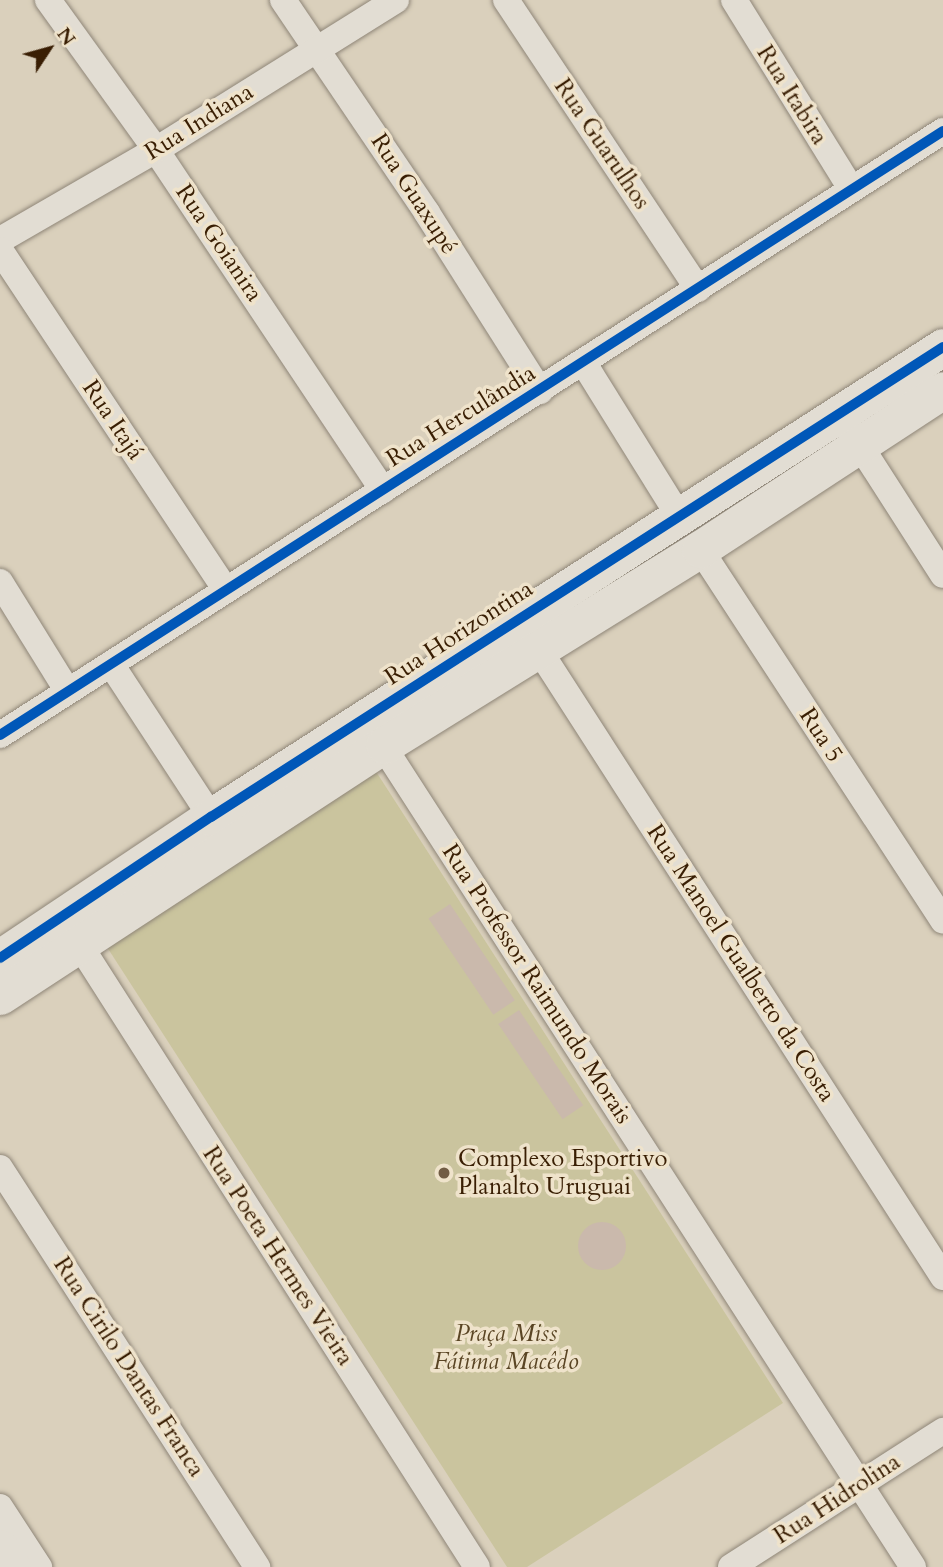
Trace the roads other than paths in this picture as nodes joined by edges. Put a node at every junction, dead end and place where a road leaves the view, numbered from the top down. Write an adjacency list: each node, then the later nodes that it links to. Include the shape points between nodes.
1 (48, 0): 8 (street, Rua Goianira)
2 (283, 0): 6 (street, Rua Guaxupé)
3 (396, 0): 6 (street, Rua Indiana)
4 (506, 0): 12 (street, Rua Guarulhos)
5 (734, 0): 9 (street, Rua Itabira)
6 (318, 47): 8 (street, Rua Indiana); 16 (street, Rua Guaxupé)
7 (943, 131): 9 (street, Rua Herculândia)
8 (156, 150): 10 (street, Rua Indiana); 19 (street, Rua Goianira)
9 (851, 189): 12 (street, Rua Herculândia)
10 (0, 240)
11 (0, 250): 24 (street, Rua Itajá)
12 (698, 289): 14 (street, Rua Herculândia)
13 (943, 347): 17 (street, Rua Horizontina)
14 (583, 362): 16 (street, Rua Herculândia); 20 (street)
15 (943, 390): 18 (street, Rua Horizontina)
16 (540, 391): 19 (street, Rua Herculândia)
17 (839, 414): 18 (street); 20 (street, Rua Horizontina)
18 (859, 445): 21 (street, Rua Horizontina); 22 (street)
19 (383, 490): 24 (street, Rua Herculândia)
20 (680, 516): 28 (street, Rua Horizontina)
21 (699, 549): 25 (street, Rua Horizontina); 31 (street, Rua 5)
22 (943, 575)
23 (0, 582): 27 (street)
24 (226, 590): 26 (street, Rua Herculândia)
25 (539, 650): 28 (street, Rua Horizontina); 36 (street, Rua Manoel Gualberto da Costa)
26 (111, 664): 27 (street, Rua Herculândia); 30 (street)
27 (67, 690): 29 (street, Rua Herculândia)
28 (374, 732): 30 (street, Rua Horizontina); 32 (street, Rua Horizontina); 38 (street, Rua Professor Raimundo Morais)
29 (0, 735)
30 (211, 817): 33 (street, Rua Horizontina)
31 (943, 921)
32 (79, 944): 34 (street, Rua Horizontina); 44 (street, Rua Poeta Hermes Vieira)
33 (0, 958)
34 (0, 996)
35 (0, 1168): 43 (street, Rua Cirilo Dantas Franca)
36 (943, 1277)
37 (943, 1431): 38 (street, Rua Hidrolina)
38 (859, 1485): 45 (street, Rua Hidrolina); 46 (street, Rua Professor Raimundo Morais)
39 (0, 1507): 42 (street)
40 (0, 1548): 41 (street)
41 (12, 1567)
42 (39, 1567)
43 (257, 1567)
44 (477, 1567)
45 (732, 1567)
46 (913, 1567)

